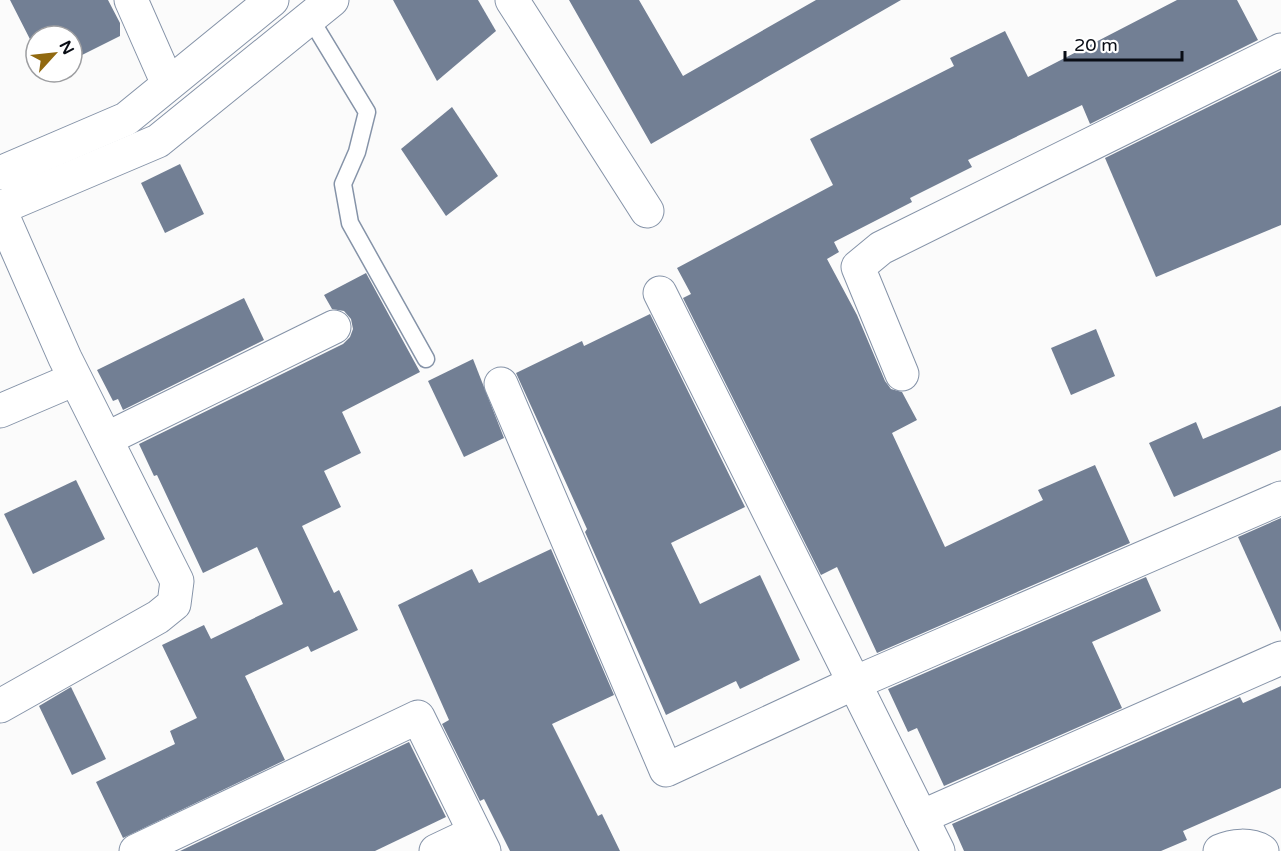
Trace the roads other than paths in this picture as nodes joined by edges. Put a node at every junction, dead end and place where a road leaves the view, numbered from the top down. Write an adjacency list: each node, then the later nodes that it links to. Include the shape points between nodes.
1 (131, 0): 6 (street)
2 (272, 0): 6 (street)
3 (512, 0): 9 (street)
4 (321, 9): 8 (street, via 159,141); 12 (lane, via 367,112 357,152 343,184 350,223)
5 (1281, 50): 13 (street, via 881,248 858,267)
6 (168, 84): 7 (street, via 126,119)
7 (0, 172)
8 (0, 209): 14 (street)
9 (647, 211)
10 (660, 293): 20 (street)
11 (334, 327): 17 (street)
12 (426, 359)
13 (902, 374)
14 (75, 379): 16 (street); 17 (street)
15 (501, 384): 20 (street, via 666,770)
16 (0, 411)
17 (106, 439): 21 (street, via 177,581 174,604 158,617)
18 (1281, 498): 20 (street)
19 (1281, 658): 22 (street)
20 (852, 684): 22 (street)
21 (0, 706)
22 (921, 817): 26 (street)
23 (479, 842): 24 (street, via 418,717); 25 (street)
24 (136, 851)
25 (436, 851)
26 (938, 851)
27 (1220, 851): 28 (street, via 1253,846)
28 (1262, 851)

